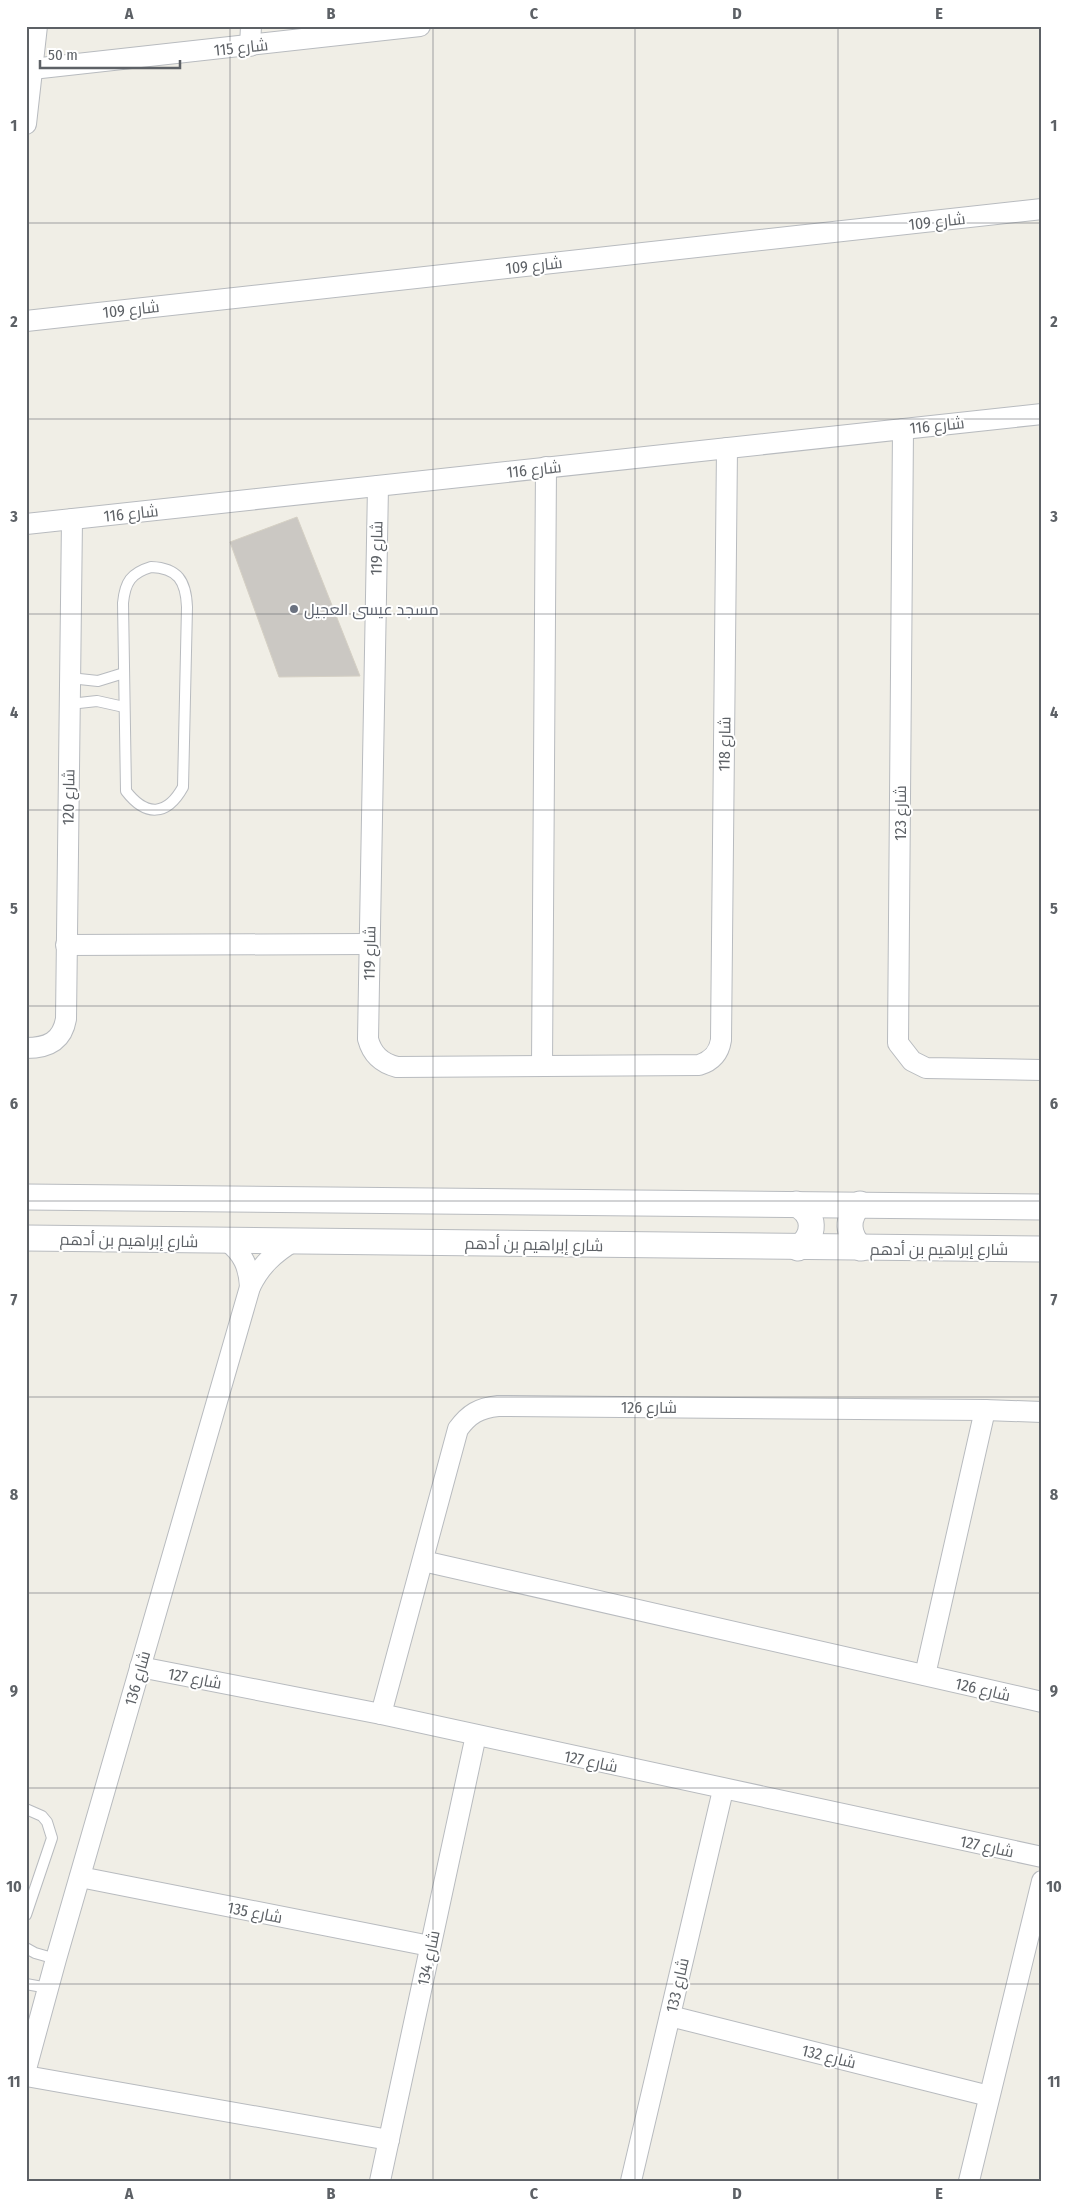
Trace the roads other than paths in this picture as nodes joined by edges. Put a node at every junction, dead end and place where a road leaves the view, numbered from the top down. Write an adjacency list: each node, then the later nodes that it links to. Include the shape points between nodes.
1 (37, 26): 5 (street)
2 (252, 26): 4 (street)
3 (420, 26): 4 (street, شارع 115)
4 (250, 46): 5 (street, شارع 115)
5 (32, 69): 6 (street)
6 (26, 124)
7 (1042, 209): 8 (street, شارع 109)
8 (26, 321)
9 (1042, 414): 10 (street, شارع 116)
10 (903, 429): 11 (street, شارع 116); 25 (street, شارع 123, via 898,1043 912,1061 926,1068)
11 (727, 448): 12 (street, شارع 116); 22 (street, شارع 118)
12 (546, 468): 13 (street, شارع 116); 24 (street)
13 (378, 486): 14 (street, شارع 116); 20 (street, شارع 119)
14 (72, 519): 15 (street, شارع 116); 17 (street, شارع 120)
15 (26, 524)
16 (124, 673): 17 (lane, via 98,681); 19 (lane); 19 (lane, via 124,590 139,570 164,568 175,573 183,583 187,607 183,787 176,800 163,809 148,810 135,803 126,791)
17 (70, 678): 18 (street, شارع 120)
18 (70, 704): 19 (lane, via 97,701); 21 (street, شارع 120)
19 (124, 707)
20 (369, 944): 21 (street); 24 (street, شارع 119, via 368,1039 383,1062 396,1067)
21 (66, 945): 23 (street, شارع 120, via 64,1028 49,1045)
22 (721, 1040): 24 (street, شارع 119, via 714,1058 699,1065)
23 (26, 1048)
24 (542, 1066)
25 (1042, 1070)
26 (26, 1197): 27 (street)
27 (796, 1204): 28 (street); 33 (street, via 806,1211 812,1222 811,1235)
28 (860, 1204): 29 (street); 34 (street, via 852,1215 849,1229)
29 (1042, 1207)
30 (26, 1238): 31 (street, شارع إبراهيم بن أدهم)
31 (227, 1241): 32 (street, شارع إبراهيم بن أدهم); 36 (street, شارع 136, via 242,1256)
32 (294, 1241): 33 (street, شارع إبراهيم بن أدهم); 36 (street, شارع 136, via 264,1265)
33 (798, 1248): 34 (street, شارع إبراهيم بن أدهم)
34 (861, 1248): 35 (street, شارع إبراهيم بن أدهم)
35 (1042, 1250)
36 (250, 1287): 40 (street, شارع 136)
37 (985, 1410): 38 (street, شارع 126); 39 (street, شارع 126, via 486,1407 466,1419 458,1430); 41 (street)
38 (1042, 1412)
39 (422, 1561): 41 (street, شارع 126); 43 (street, شارع 126)
40 (140, 1668): 43 (street, شارع 127); 48 (street, شارع 136)
41 (925, 1675): 42 (street, شارع 126)
42 (1042, 1702)
43 (381, 1714): 44 (street, شارع 127)
44 (476, 1735): 45 (street, شارع 127); 51 (street, شارع 134)
45 (723, 1790): 47 (street, شارع 127); 56 (street, شارع 133)
46 (26, 1810): 50 (lane, via 36,1812 47,1822 52,1838)
47 (1042, 1857)
48 (80, 1877): 51 (street, شارع 135); 53 (street, شارع 136)
49 (1042, 1880): 59 (street)
50 (26, 1915)
51 (430, 1946): 60 (street, شارع 134)
52 (26, 1948): 53 (lane, via 35,1954)
53 (56, 1959): 55 (street, شارع 136)
54 (26, 1984): 55 (lane)
55 (48, 1988): 57 (street, شارع 136)
56 (670, 2016): 59 (street, شارع 132); 62 (street, شارع 133)
57 (26, 2069)
58 (26, 2076): 60 (street)
59 (989, 2096): 63 (street)
60 (389, 2140): 61 (street, شارع 134)
61 (384, 2180)
62 (631, 2181)
63 (969, 2181)

